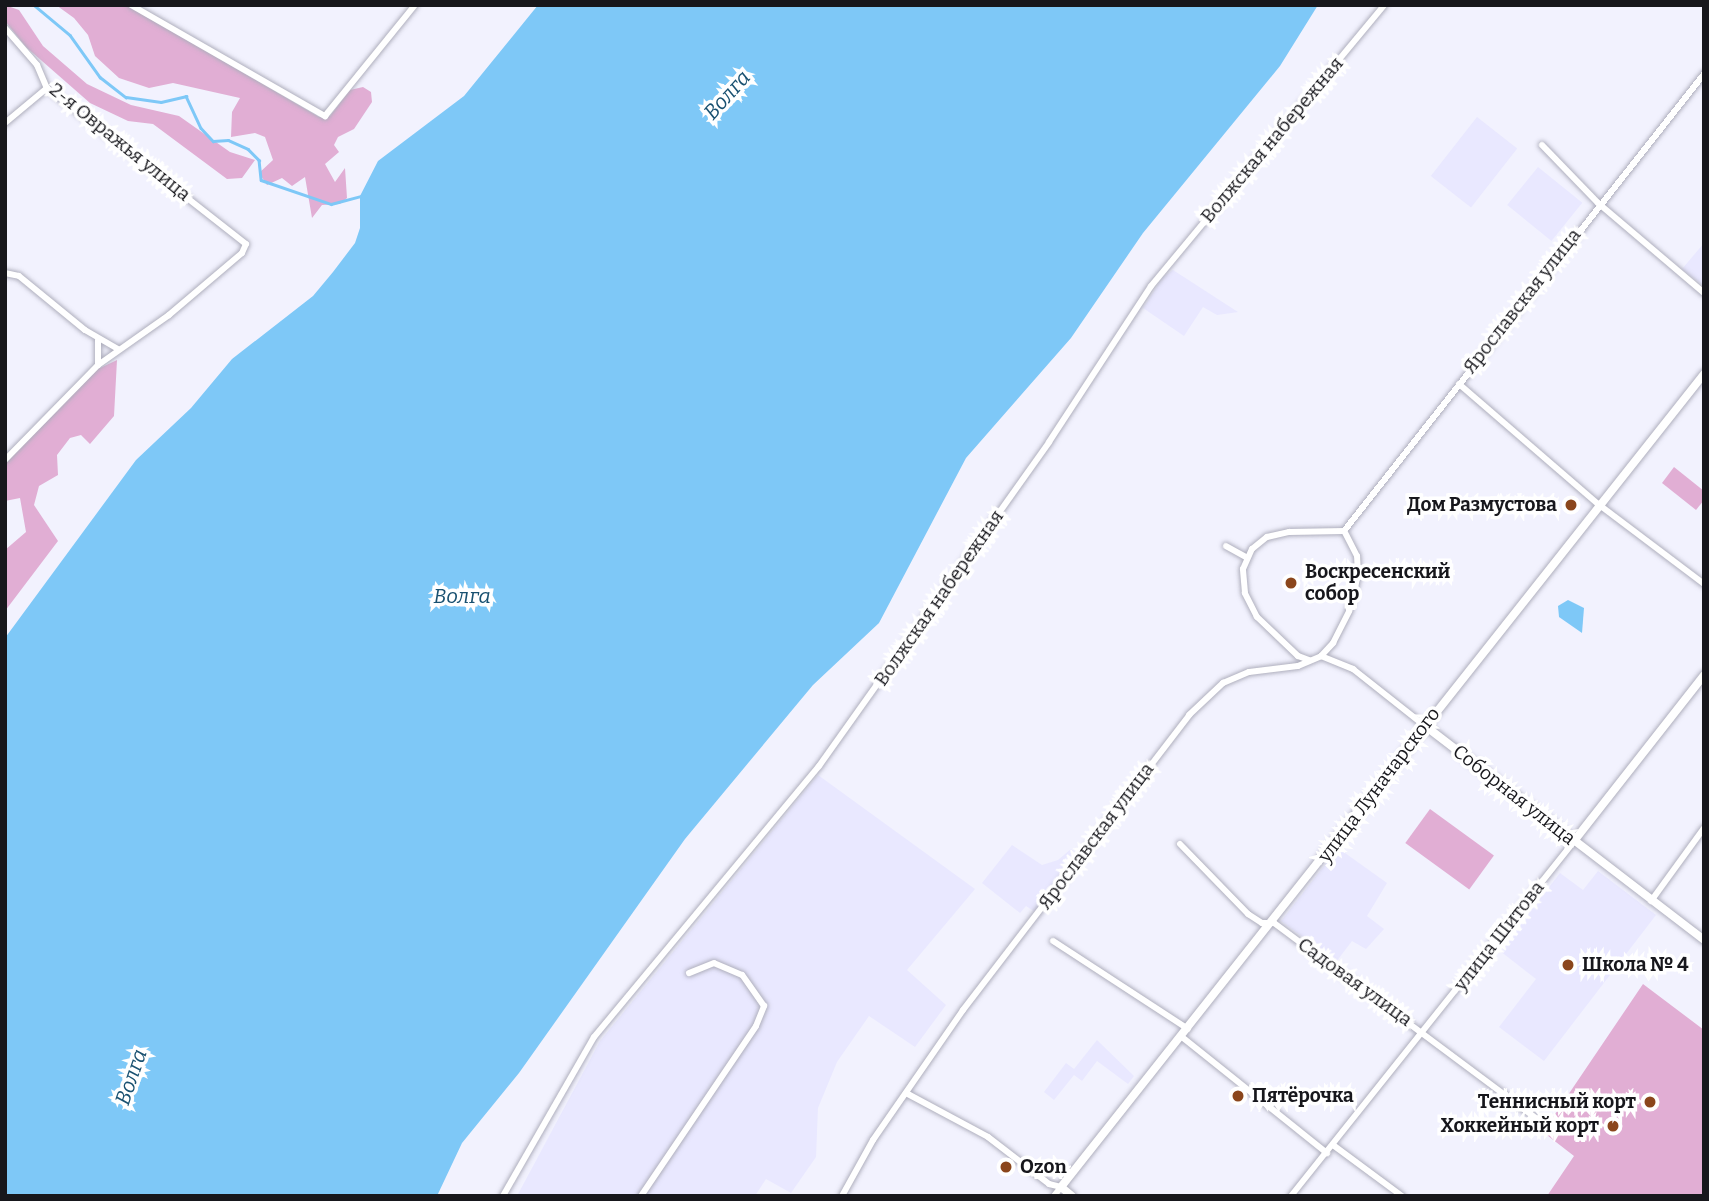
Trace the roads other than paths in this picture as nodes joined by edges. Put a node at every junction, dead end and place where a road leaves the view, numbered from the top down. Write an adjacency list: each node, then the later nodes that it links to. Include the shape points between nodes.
1 (131, 5): 2 (street, via 325,116)
2 (415, 5)
3 (1384, 5): 43 (street, Волжская набережная, via 1151,286 1049,442 819,766 594,1037)
4 (5, 28): 6 (street, 2-я Овражья улица, via 37,65)
5 (1704, 74): 9 (street, Ярославская улица)
6 (47, 88): 7 (street); 13 (street, 2-я Овражья улица, via 246,244 242,253 169,315)
7 (5, 123)
8 (1542, 145): 9 (street)
9 (1598, 203): 11 (street); 16 (street, Ярославская улица)
10 (5, 273): 12 (street, via 19,276)
11 (1704, 293)
12 (98, 340): 13 (street); 14 (street)
13 (118, 349): 14 (street)
14 (98, 365): 17 (street)
15 (1704, 374): 18 (street, улица Луначарского)
16 (1458, 384): 18 (street); 19 (street, Ярославская улица)
17 (5, 460)
18 (1598, 504): 22 (street); 26 (street, улица Луначарского)
19 (1344, 531): 21 (street, via 1274,535 1260,541); 23 (street, via 1357,556 1355,593 1342,629)
20 (1226, 546): 21 (street)
21 (1246, 557): 24 (street, via 1245,593 1257,617 1298,656)
22 (1704, 584)
23 (1321, 656): 24 (street, Ярославская улица); 26 (street, Соборная улица, via 1353,669)
24 (1311, 660): 38 (street, Ярославская улица, via 1236,677 1198,704 963,1010)
25 (1704, 675): 28 (street, улица Шитова)
26 (1424, 725): 28 (street, Соборная улица); 31 (street, улица Луначарского)
27 (1704, 828): 30 (street)
28 (1574, 841): 30 (street, Соборная улица); 36 (street, улица Шитова)
29 (1180, 844): 31 (street, Садовая улица, via 1248,914 1262,923)
30 (1651, 901): 32 (street, Соборная улица)
31 (1274, 923): 35 (street, улица Луначарского); 36 (street, Садовая улица)
32 (1704, 940)
33 (1053, 941): 35 (street)
34 (689, 973): 44 (street, via 714,963 742,975 764,1006 756,1026)
35 (1188, 1029): 37 (street, улица Луначарского)
36 (1423, 1032): 39 (street, Садовая улица); 40 (street, улица Шитова)
37 (1182, 1037): 41 (street); 42 (street, улица Луначарского)
38 (906, 1093): 42 (street, via 988,1137 1049,1184); 45 (street, Ярославская улица)
39 (1536, 1118)
40 (1334, 1145): 41 (street, улица Шитова); 49 (street)
41 (1327, 1153): 48 (street, улица Шитова)
42 (1061, 1187): 46 (street, улица Луначарского); 47 (street)
43 (503, 1196)
44 (641, 1196)
45 (842, 1196)
46 (1054, 1196)
47 (1072, 1196)
48 (1292, 1196)
49 (1402, 1196)

